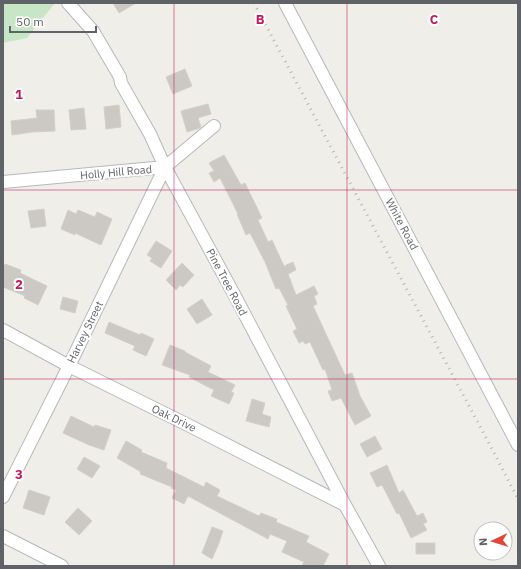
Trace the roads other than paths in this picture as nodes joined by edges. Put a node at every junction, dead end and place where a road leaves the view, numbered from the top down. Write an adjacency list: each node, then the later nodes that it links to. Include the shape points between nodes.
1 (68, 3): 4 (street, Pine Tree Road, via 93,31)
2 (285, 3): 8 (street, White Road)
3 (214, 126): 4 (street, Holly Hill Road)
4 (166, 167): 5 (street, Holly Hill Road); 7 (street, Harvey Street); 10 (street, Pine Tree Road)
5 (3, 182)
6 (3, 330): 7 (street, Oak Drive)
7 (69, 366): 9 (street, Harvey Street); 10 (street, Oak Drive)
8 (518, 445)
9 (3, 497)
10 (345, 505): 13 (street, Pine Tree Road)
11 (3, 536): 12 (street)
12 (62, 566)
13 (379, 566)

